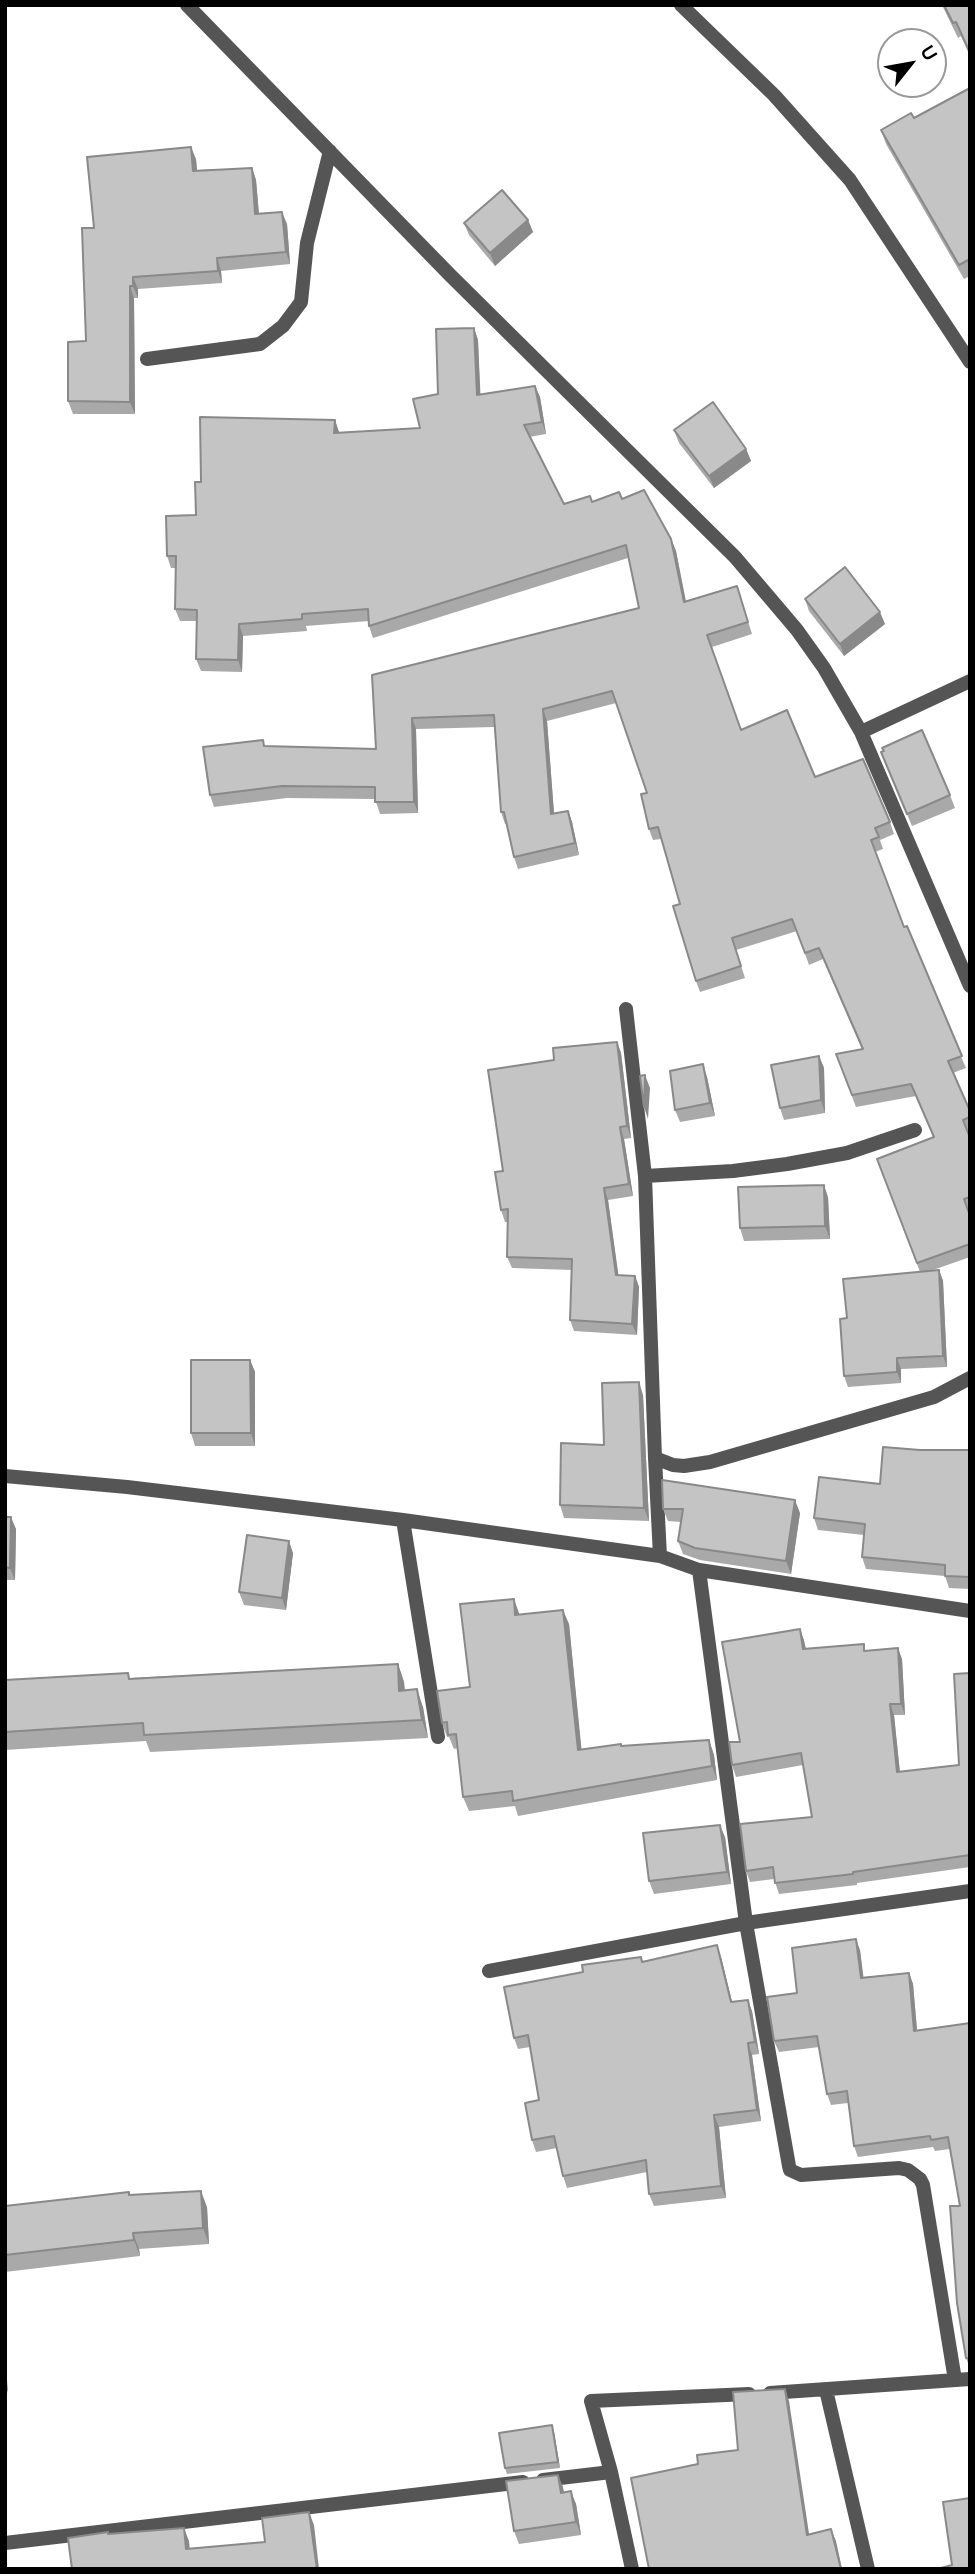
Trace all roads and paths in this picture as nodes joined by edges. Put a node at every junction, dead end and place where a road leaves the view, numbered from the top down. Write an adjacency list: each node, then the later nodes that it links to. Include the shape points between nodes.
1 (187, 5): 3 (street)
2 (681, 5): 5 (street, via 774,95 850,180)
3 (330, 150): 4 (street, via 307,243 301,302 284,326 260,344); 7 (street, via 734,557 797,630)
4 (147, 359)
5 (970, 362)
6 (970, 681): 7 (street)
7 (861, 732): 8 (street)
8 (970, 986)
9 (626, 1009): 11 (street)
10 (915, 1130): 11 (street, via 847,1153 787,1164)
11 (645, 1176): 13 (street)
12 (970, 1377): 13 (street, via 934,1397 710,1462 684,1466)
13 (655, 1458): 16 (street)
14 (5, 1476): 15 (street)
15 (403, 1520): 16 (street); 19 (street)
16 (660, 1556): 17 (street)
17 (699, 1570): 18 (street); 21 (street)
18 (970, 1611)
19 (438, 1737)
20 (970, 1891): 21 (street)
21 (746, 1923): 22 (street); 23 (street, via 790,2170 801,2175 899,2168 920,2179)
22 (489, 1971)
23 (962, 2379): 24 (street)
24 (826, 2390): 25 (street, via 591,2401); 28 (street)
25 (611, 2472): 26 (street); 27 (street)
26 (5, 2543)
27 (632, 2569)
28 (868, 2569)

